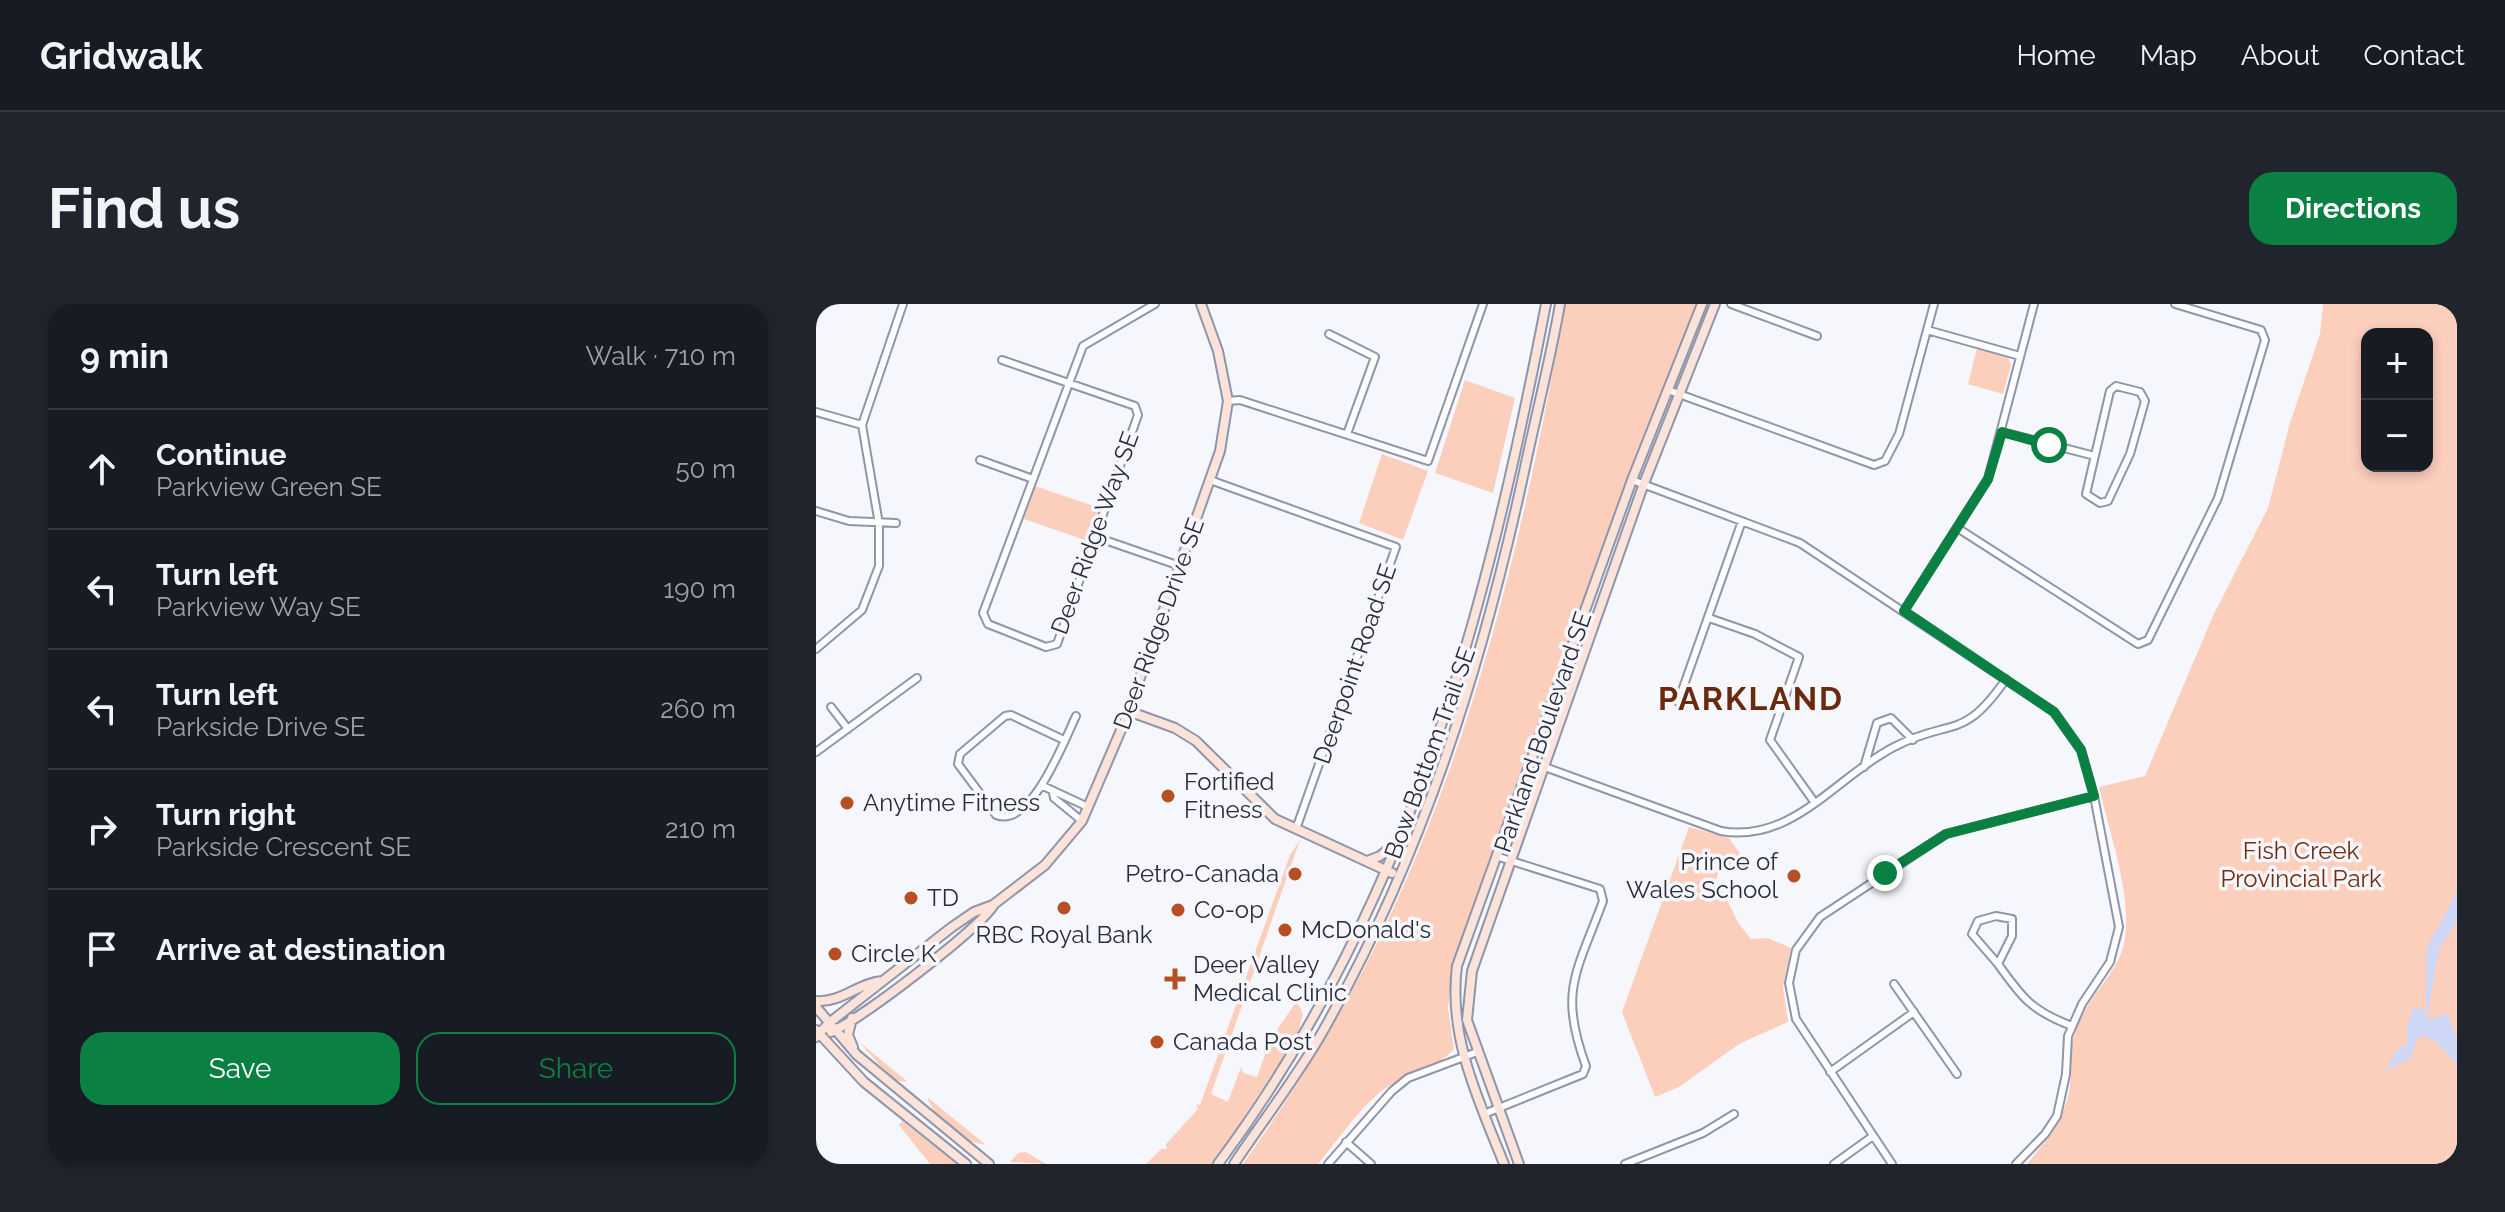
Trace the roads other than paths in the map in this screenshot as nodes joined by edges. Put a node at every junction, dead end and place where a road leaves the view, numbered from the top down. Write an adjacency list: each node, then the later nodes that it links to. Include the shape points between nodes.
1 (903, 304): 23 (street)
2 (1155, 304): 18 (street, Deer Ridge Way SE, via 1083,346)
3 (1201, 304): 21 (street, Deer Ridge Drive SE)
4 (1483, 304): 25 (street, via 1428,461)
5 (1546, 304): 62 (street, Bow Bottom Trail SE, via 1472,635 1429,768)
6 (1560, 304): 67 (street, Bow Bottom Trail SE, via 1476,670)
7 (1702, 304): 19 (street, Parkland Boulevard SE)
8 (1715, 304): 20 (street, Parkland Boulevard SE)
9 (1731, 304): 15 (street)
10 (1934, 304): 13 (street)
11 (2034, 304): 16 (street)
12 (2175, 304): 36 (street, via 2261,330 2265,340 2218,498 2148,640 2138,644 2126,637)
13 (1927, 330): 16 (street); 20 (street, via 1899,434 1885,461 1874,465)
14 (1329, 334): 25 (street, via 1375,357)
15 (1817, 336)
16 (2020, 356): 24 (street)
17 (1002, 360): 18 (street)
18 (1067, 384): 28 (street, Deer Ridge Way SE); 37 (street, Deer Ridge Way SE, via 1135,406 1138,415)
19 (1668, 390): 20 (street); 30 (street, Parkland Boulevard SE)
20 (1677, 393): 31 (street, Parkland Boulevard SE)
21 (1228, 401): 25 (street, via 1240,400); 29 (street, Deer Ridge Drive SE)
22 (816, 412): 23 (street)
23 (862, 425): 35 (street)
24 (2002, 432): 26 (street); 36 (street, via 1988,479)
25 (1347, 434)
26 (2095, 456): 26 (street, via 2110,391 2116,386 2140,392 2145,401 2130,454 2108,501 2100,503 2086,494)
27 (980, 460): 28 (street)
28 (1033, 479): 37 (street, Deer Ridge Way SE, via 983,613 988,624 1046,647 1057,644)
29 (1210, 480): 38 (street, Deer Ridge Drive SE); 61 (street, Deerpoint Road SE, via 1396,547)
30 (1632, 480): 31 (street); 52 (street, Parkland Boulevard SE)
31 (1643, 486): 33 (street); 54 (street, Parkland Boulevard SE)
32 (816, 511): 35 (street)
33 (1742, 521): 39 (street, via 1800,543); 40 (street)
34 (896, 523): 35 (street)
35 (879, 524): 41 (street, via 879,566 862,610)
36 (1959, 529): 39 (street)
37 (1096, 537): 38 (street)
38 (1180, 566): 46 (street, Deer Ridge Drive SE)
39 (1904, 611): 43 (street)
40 (1709, 618): 44 (street); 58 (street, via 1799,657 1770,740)
41 (816, 649)
42 (917, 678): 48 (street)
43 (2006, 679): 50 (street, via 1990,702 1962,726); 57 (street, via 2068,728 2081,750)
44 (1678, 702)
45 (831, 707): 48 (street)
46 (1128, 711): 59 (street, Deer Ridge Drive SE); 61 (street, via 1196,741 1262,810)
47 (1076, 716): 49 (street)
48 (848, 729): 51 (street)
49 (1064, 740): 55 (street); 55 (street, via 1011,715 960,754 958,764 996,815 1006,819)
50 (1913, 740): 53 (street); 53 (street, via 1891,718 1883,719 1877,723)
51 (816, 752)
52 (1531, 762): 54 (street); 63 (street, Parkland Boulevard SE)
53 (1864, 767): 58 (street)
54 (1545, 768): 58 (street, via 1732,833 1770,829); 65 (street, Parkland Boulevard SE)
55 (1043, 786): 56 (street)
56 (1053, 793): 59 (street); 60 (street)
57 (2094, 796): 75 (street, via 2119,927 2110,962); 81 (street, via 1946,834 1820,917 1796,950 1790,998 1805,1036)
58 (1815, 803)
59 (1088, 807): 60 (street, Deer Ridge Drive SE)
60 (1082, 821): 68 (street, Deer Ridge Drive SE, via 1045,865)
61 (1295, 831): 64 (street)
62 (1400, 836): 64 (street, via 1387,851); 66 (street, Bow Bottom Trail SE)
63 (1499, 857): 65 (street); 80 (street, Parkland Boulevard SE, via 1457,966 1453,996)
64 (1366, 861): 66 (street)
65 (1511, 862): 78 (street, Parkland Boulevard SE, via 1472,971 1467,1020); 83 (street, via 1600,889 1603,901 1570,1000 1573,1030 1586,1066 1583,1074)
66 (1388, 871): 67 (street); 90 (street, Bow Bottom Trail SE, via 1280,1073)
67 (1400, 876): 91 (street, Bow Bottom Trail SE, via 1318,1040)
68 (993, 905): 70 (street, Deer Ridge Drive SE, via 952,927); 74 (street, Deer Ridge Drive SE, via 982,921)
69 (1998, 964): 69 (street, via 2014,927 2005,916 1978,921 1972,934); 75 (street, via 2028,1005)
70 (882, 981): 72 (street); 76 (street, Deer Ridge Drive SE)
71 (1894, 984): 73 (street)
72 (816, 1004): 76 (street)
73 (1914, 1012): 81 (street); 82 (street)
74 (852, 1018): 76 (street, Deer Ridge Drive SE); 79 (street, via 848,1035)
75 (2072, 1026): 99 (street, via 2057,1116)
76 (832, 1027): 77 (street, Deer Ridge Drive SE); 79 (street)
77 (817, 1034): 88 (street, via 864,1082)
78 (1477, 1052): 80 (street); 83 (street, Parkland Boulevard SE)
79 (857, 1055): 89 (street)
80 (1463, 1057): 84 (street, Parkland Boulevard SE); 87 (street, via 1408,1078)
81 (1830, 1072): 86 (street)
82 (1957, 1074)
83 (1498, 1109): 84 (street); 95 (street, Parkland Boulevard SE)
84 (1484, 1114): 94 (street, Parkland Boulevard SE)
85 (1734, 1114): 96 (street, via 1703,1133)
86 (1873, 1136): 97 (street); 98 (street)
87 (1346, 1142): 92 (street); 93 (street)
88 (966, 1164)
89 (989, 1164)
90 (1218, 1164)
91 (1234, 1164)
92 (1328, 1164)
93 (1371, 1164)
94 (1504, 1164)
95 (1519, 1164)
96 (1625, 1164)
97 (1834, 1164)
98 (1892, 1164)
99 (2016, 1164)

